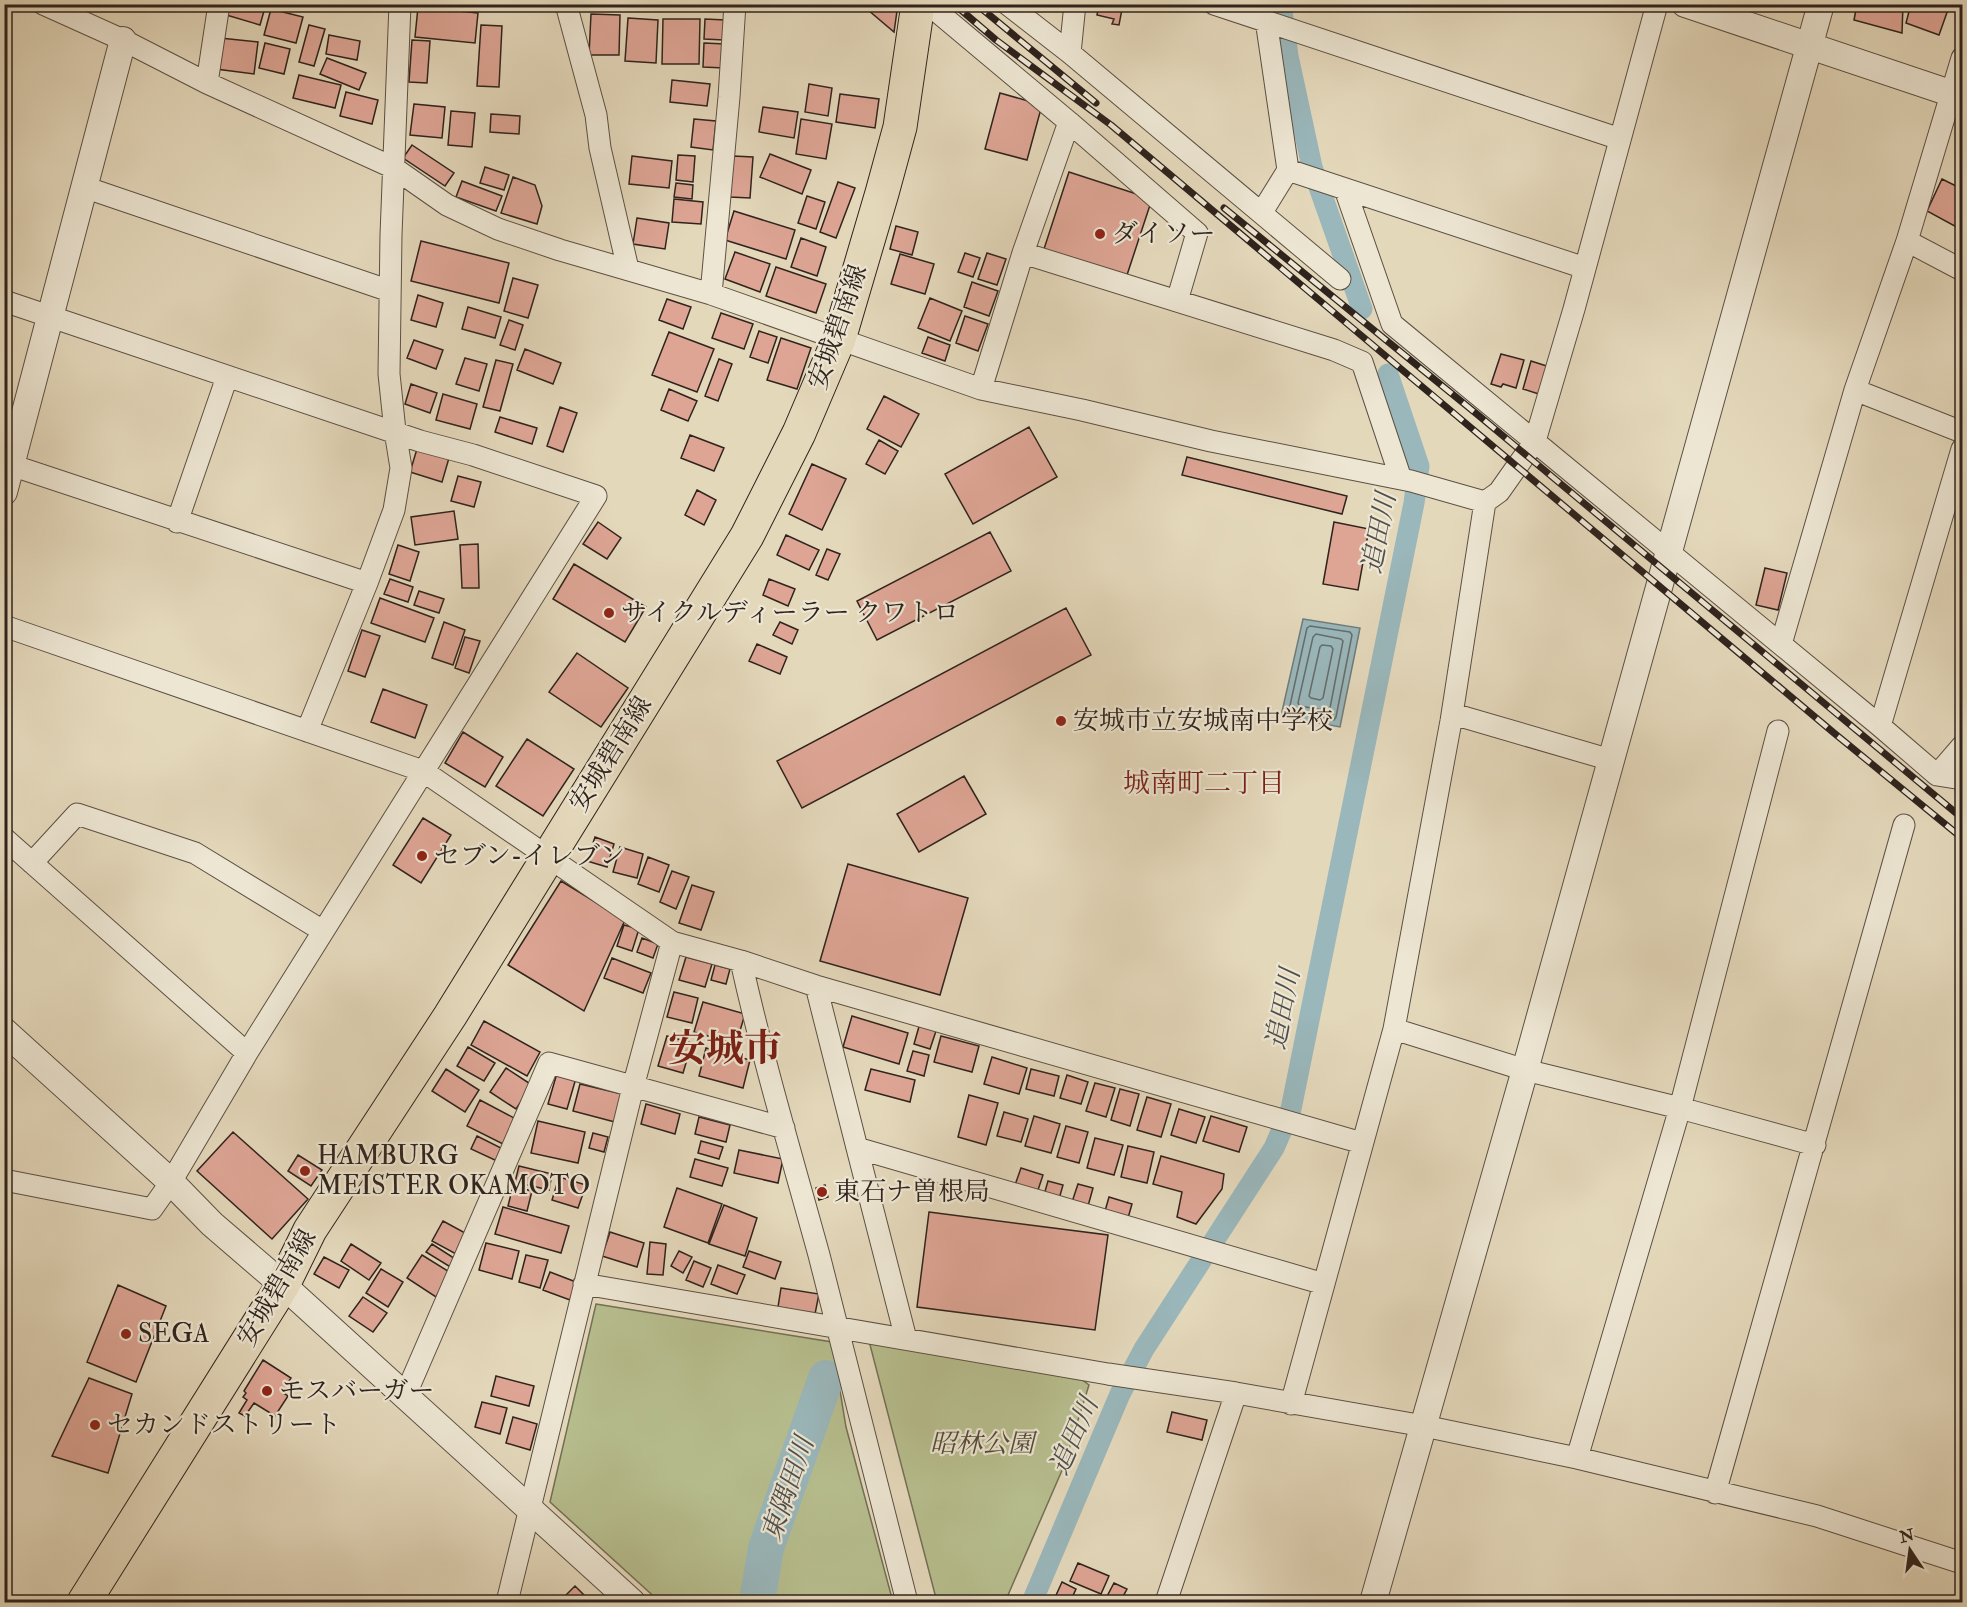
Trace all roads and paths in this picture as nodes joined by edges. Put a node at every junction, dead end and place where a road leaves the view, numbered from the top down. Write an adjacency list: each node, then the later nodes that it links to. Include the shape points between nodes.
1 (43, 4): 15 (street)
2 (219, 4): 19 (street)
3 (400, 4): 23 (street)
4 (566, 4): 31 (street, via 596,115)
5 (735, 4): 35 (street)
6 (918, 4): 39 (main road, 安城碧南線, via 900,127)
7 (928, 4): 21 (street)
8 (1007, 4): 17 (street)
9 (1075, 4): 17 (street)
10 (1214, 4): 14 (street)
11 (1658, 4): 22 (street)
12 (1685, 4): 16 (street)
13 (1821, 4): 16 (street)
14 (1278, 24): 22 (street); 24 (street)
15 (123, 40): 19 (street); 25 (street)
16 (1809, 46): 20 (street); 52 (street)
17 (1070, 53): 27 (street)
18 (1962, 58): 20 (street)
19 (207, 83): 23 (street)
20 (1956, 95): 28 (street)
21 (1070, 122): 29 (street); 37 (street, via 1197,233)
22 (1620, 139): 30 (street)
23 (394, 168): 31 (street, via 447,205 498,229); 34 (street)
24 (1307, 176): 26 (street); 27 (street)
25 (84, 188): 34 (street); 38 (street)
26 (1345, 189): 30 (street); 45 (street, via 1392,324)
27 (1262, 212): 33 (street)
28 (1907, 241): 32 (street); 42 (street)
29 (1023, 253): 37 (street); 41 (street)
30 (1585, 268): 45 (street)
31 (628, 270): 35 (street)
32 (1962, 270)
33 (1340, 279)
34 (390, 291): 43 (street, via 389,374)
35 (711, 294): 39 (street)
36 (4, 301): 38 (street)
37 (1177, 301): 48 (street, via 1362,362)
38 (50, 317): 40 (street); 47 (street)
39 (839, 339): 41 (street); 67 (main road, 安城碧南線, via 799,433 747,536)
40 (227, 377): 43 (street); 51 (street)
41 (981, 389): 48 (street)
42 (1856, 390): 44 (street); 55 (street)
43 (395, 431): 53 (street, via 401,468 394,510); 62 (street, via 596,496)
44 (1962, 432)
45 (1535, 441): 50 (street, via 1499,492); 52 (street)
46 (1962, 449): 57 (street)
47 (12, 465): 49 (street); 51 (street)
48 (1413, 482): 50 (street)
49 (4, 492)
50 (1485, 502): 56 (street)
51 (177, 522): 53 (street)
52 (1669, 552): 55 (street); 61 (street)
53 (367, 583): 58 (street)
54 (4, 626): 58 (street)
55 (1781, 644): 57 (street)
56 (1453, 714): 61 (street); 73 (street)
57 (1880, 726): 63 (street)
58 (307, 731): 62 (street)
59 (1778, 731): 78 (street)
60 (1962, 746): 63 (street)
61 (1611, 759): 76 (street)
62 (423, 771): 67 (street); 69 (street)
63 (1937, 775): 64 (street)
64 (1962, 778)
65 (1904, 825): 81 (street)
66 (4, 838): 68 (street)
67 (547, 858): 70 (street); 87 (main road, 安城碧南線, via 450,1016 310,1230)
68 (32, 863): 69 (street, via 77,814 195,853); 75 (street)
69 (323, 931): 75 (street)
70 (672, 942): 71 (street); 77 (street)
71 (741, 961): 72 (street); 79 (street)
72 (816, 986): 80 (street); 82 (street)
73 (1394, 1029): 76 (street); 80 (street)
74 (4, 1031): 84 (street)
75 (247, 1053): 84 (street)
76 (1524, 1070): 78 (street); 93 (street)
77 (633, 1087): 79 (street); 85 (street); 91 (street, via 549,1062)
78 (1680, 1108): 81 (street); 94 (street)
79 (784, 1128): 88 (street)
80 (1362, 1143): 86 (street)
81 (1815, 1145): 95 (street)
82 (857, 1148): 86 (street); 89 (street)
83 (4, 1180): 84 (street, via 152,1209)
84 (171, 1182): 87 (street, via 212,1224)
85 (584, 1284): 88 (street); 96 (street)
86 (1324, 1284): 92 (street)
87 (283, 1285): 91 (street); 98 (main road, 安城碧南線)
88 (837, 1328): 89 (street); 101 (street)
89 (906, 1339): 90 (street)
90 (1236, 1393): 92 (street); 102 (street)
91 (405, 1396): 96 (street)
92 (1292, 1404): 93 (street)
93 (1424, 1426): 94 (street); 103 (street)
94 (1577, 1458): 95 (street)
95 (1715, 1492): 97 (street, via 1817,1516)
96 (529, 1509): 99 (street); 100 (street)
97 (1962, 1563)
98 (84, 1602)
99 (507, 1602)
100 (632, 1602)
101 (907, 1602)
102 (1166, 1602)
103 (1373, 1602)

